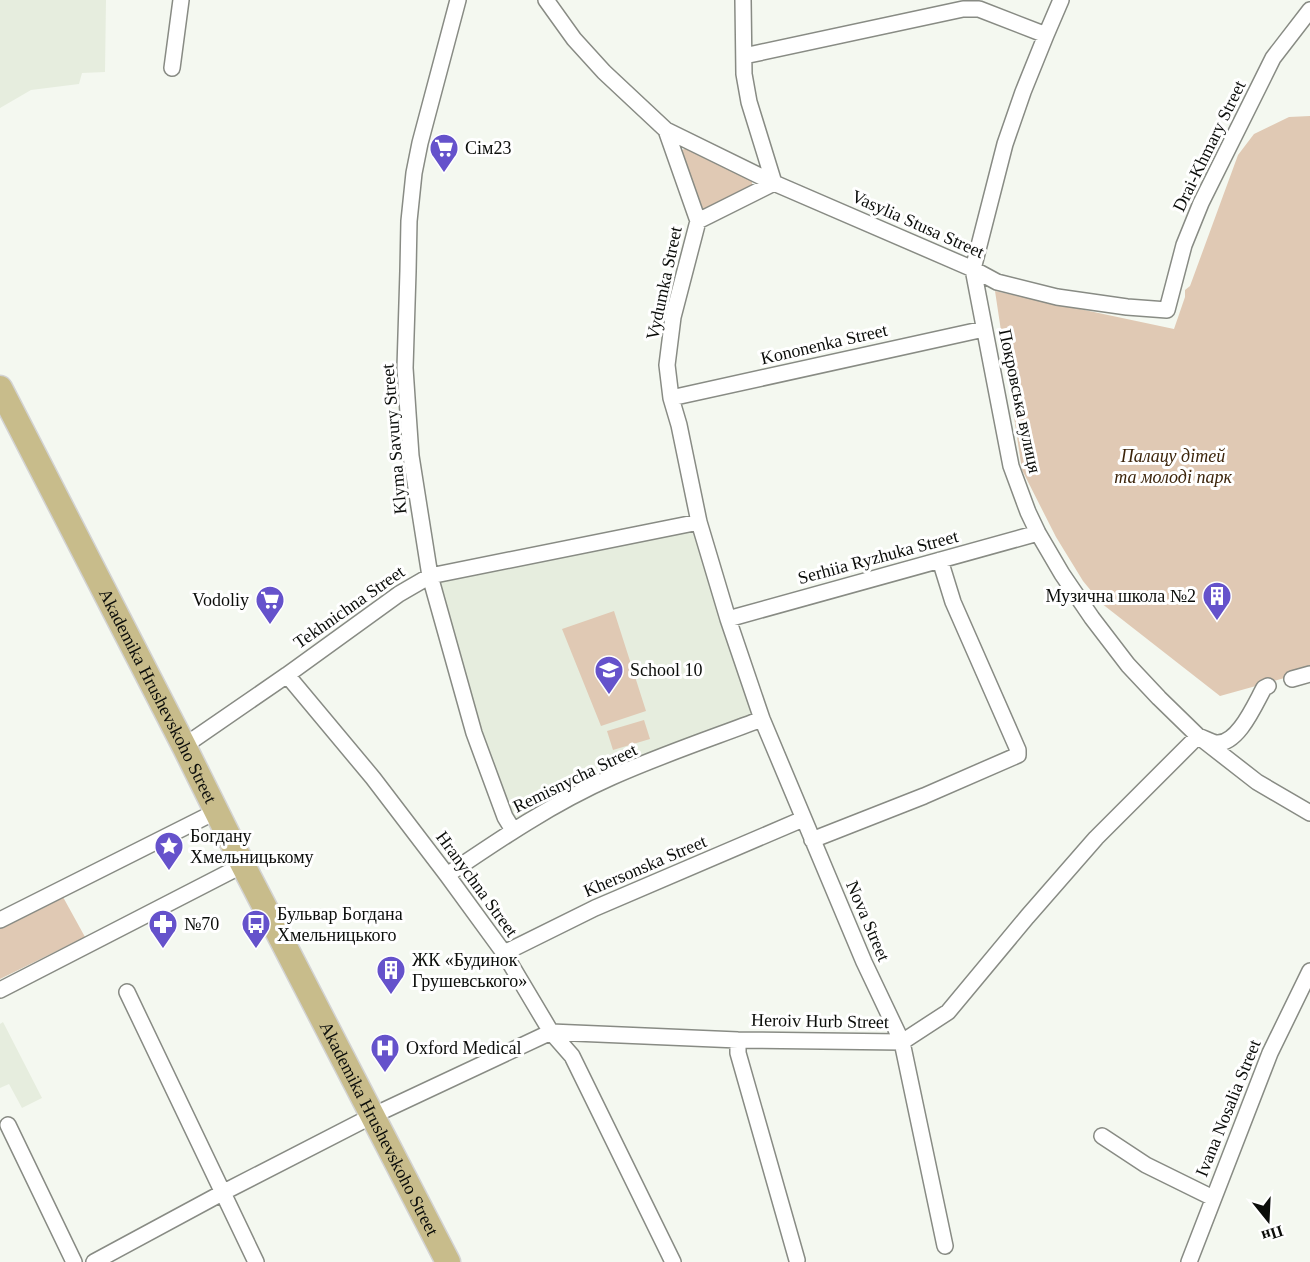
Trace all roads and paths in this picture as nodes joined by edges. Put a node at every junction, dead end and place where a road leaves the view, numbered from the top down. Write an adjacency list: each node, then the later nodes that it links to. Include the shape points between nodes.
1 (181, 0): 9 (street)
2 (459, 0): 21 (street, Klyma Savury Street, via 420,143 409,221 405,368 411,456)
3 (546, 0): 10 (street, Vydumka Street, via 604,72)
4 (743, 0): 8 (street)
5 (1061, 0): 7 (street, Покровська вулиця)
6 (1310, 10): 14 (street, Drai-Khmary Street, via 1274,58 1201,203 1184,245)
7 (1046, 34): 8 (street, via 979,9 963,9); 13 (street, Покровська вулиця, via 1005,144)
8 (744, 56): 11 (street, via 749,102)
9 (172, 68)
10 (666, 130): 11 (street, Vasylia Stusa Street); 12 (street, Vydumka Street)
11 (774, 183): 12 (street); 13 (street, Vasylia Stusa Street)
12 (698, 221): 17 (street, Vydumka Street, via 673,317 667,365)
13 (973, 269): 14 (street, Vasylia Stusa Street, via 997,282 1057,297); 15 (street, Покровська вулиця)
14 (1167, 310)
15 (984, 329): 17 (street, Kononenka Street); 19 (street, Покровська вулиця, via 1011,466)
16 (0, 388): 29 (main road, Akademika Hrushevskoho Street)
17 (672, 398): 18 (street, Vydumka Street)
18 (699, 522): 21 (street, Tekhnichna Street); 22 (street, Vydumka Street)
19 (1038, 533): 20 (street, Serhiia Ryzhuka Street); 28 (street, Покровська вулиця, via 1113,646)
20 (940, 560): 22 (street, Serhiia Ryzhuka Street); 34 (street, via 952,602 1018,755)
21 (430, 576): 24 (street, Tekhnichna Street); 33 (street, Klyma Savury Street, via 474,733)
22 (729, 619): 27 (street, Nova Street)
23 (1310, 674): 25 (street)
24 (287, 675): 29 (street, Tekhnichna Street); 36 (street, Hranychna Street)
25 (1292, 679)
26 (1268, 687): 28 (street, via 1230,739 1218,743)
27 (762, 719): 32 (street, Nova Street); 33 (street, Remisnycha Street, via 611,777)
28 (1198, 736): 31 (street, Покровська вулиця, via 1257,782); 44 (street, Heroiv Hurb Street, via 1096,838 948,1012)
29 (184, 746): 30 (main road, Akademika Hrushevskoho Street)
30 (217, 811): 35 (main road, Akademika Hrushevskoho Street); 37 (street)
31 (1310, 813)
32 (803, 819): 34 (street, Nova Street); 38 (street, Khersonska Street, via 606,904)
33 (513, 830): 36 (street, Remisnycha Street)
34 (812, 840): 44 (street, Nova Street)
35 (243, 866): 40 (street); 45 (main road, Akademika Hrushevskoho Street)
36 (447, 875): 38 (street, Hranychna Street)
37 (0, 920)
38 (504, 953): 42 (street, Hranychna Street)
39 (1310, 971): 49 (street, Ivana Nosalia Street, via 1270,1053)
40 (0, 990)
41 (127, 992): 48 (street)
42 (551, 1032): 43 (street, Heroiv Hurb Street); 45 (street, Heroiv Hurb Street); 56 (street, Hranychna Street, via 572,1056)
43 (738, 1040): 44 (street, Heroiv Hurb Street); 51 (street, via 738,1053)
44 (902, 1042): 50 (street, Nova Street)
45 (372, 1116): 48 (street, Heroiv Hurb Street); 55 (main road, Akademika Hrushevskoho Street)
46 (9, 1125): 52 (street)
47 (1102, 1136): 49 (street, via 1146,1165)
48 (222, 1193): 53 (street, Heroiv Hurb Street); 54 (street)
49 (1213, 1198): 57 (street, Ivana Nosalia Street)
50 (945, 1246)
51 (797, 1260)
52 (74, 1262)
53 (94, 1262)
54 (256, 1262)
55 (448, 1262)
56 (672, 1262)
57 (1189, 1262)

